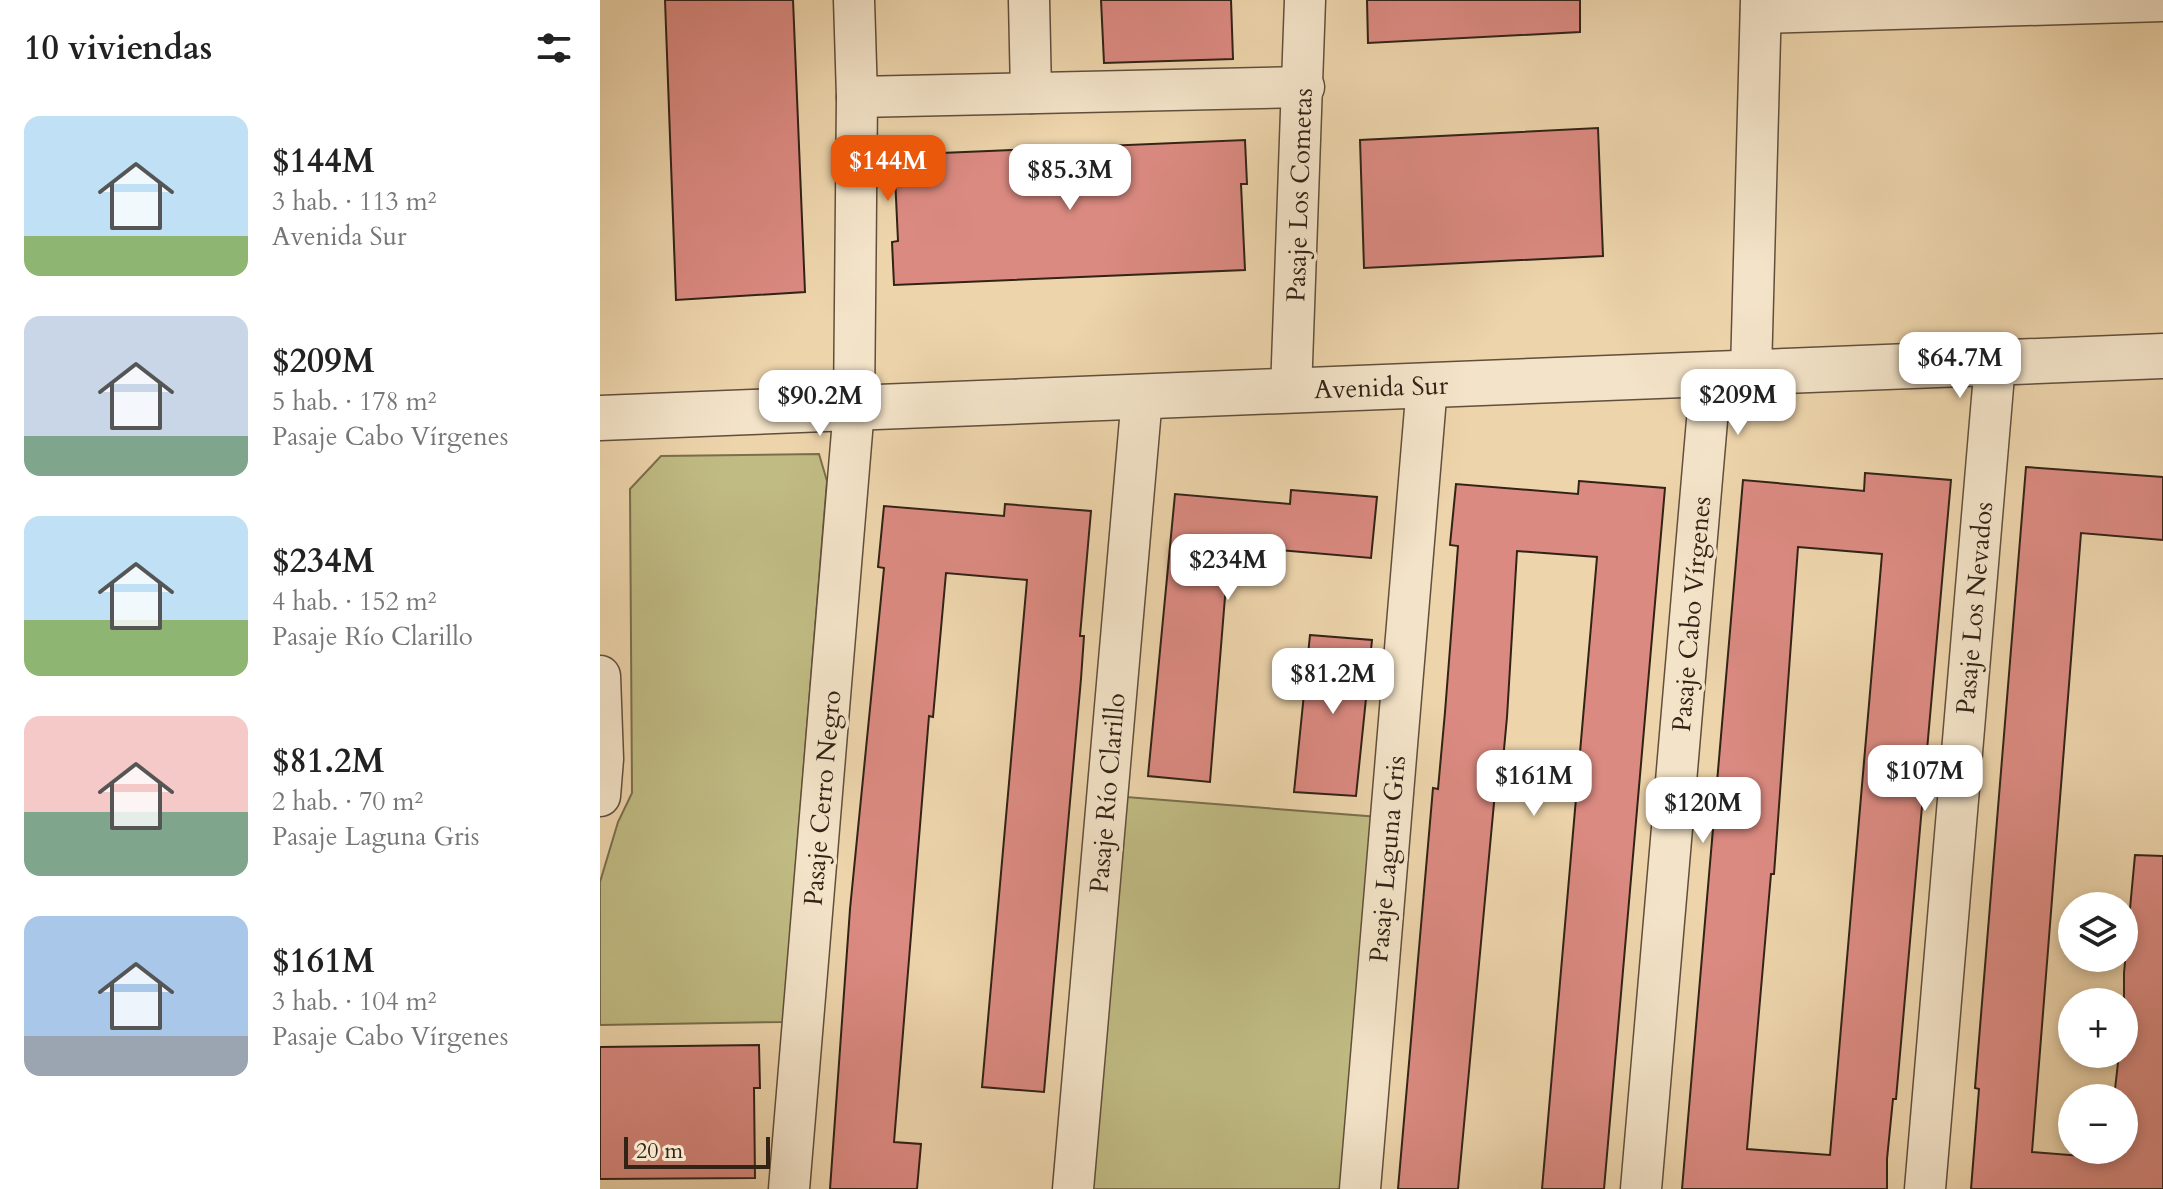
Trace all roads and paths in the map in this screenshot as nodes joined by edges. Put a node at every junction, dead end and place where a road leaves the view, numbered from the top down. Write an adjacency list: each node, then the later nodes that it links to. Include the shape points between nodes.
1 (854, 0): 8 (street, Pasaje Cerro Negro)
2 (1029, 0): 7 (street)
3 (1305, 0): 6 (street, Pasaje Los Cometas)
4 (2163, 1): 5 (street)
5 (1761, 6): 11 (street, Pasaje Cabo Vírgenes)
6 (1304, 87): 7 (street); 13 (street, Pasaje Los Cometas)
7 (1031, 93): 8 (street)
8 (857, 97): 15 (street, Pasaje Cerro Negro)
9 (2163, 356): 10 (street, Avenida Sur)
10 (1995, 363): 11 (street, Avenida Sur); 23 (street, Pasaje Los Nevados)
11 (1731, 373): 12 (street, Avenida Sur); 22 (street, Pasaje Cabo Vírgenes)
12 (1427, 385): 13 (street, Avenida Sur); 21 (street, Pasaje Laguna Gris)
13 (1291, 391): 14 (street, Avenida Sur)
14 (1142, 397): 15 (street, Avenida Sur); 20 (street, Pasaje Río Clarillo)
15 (854, 408): 16 (street, Avenida Sur); 19 (street, Pasaje Cerro Negro)
16 (600, 418)
17 (600, 676): 18 (street)
18 (600, 796)
19 (789, 1189)
20 (1073, 1189)
21 (1360, 1189)
22 (1641, 1189)
23 (1925, 1189)

